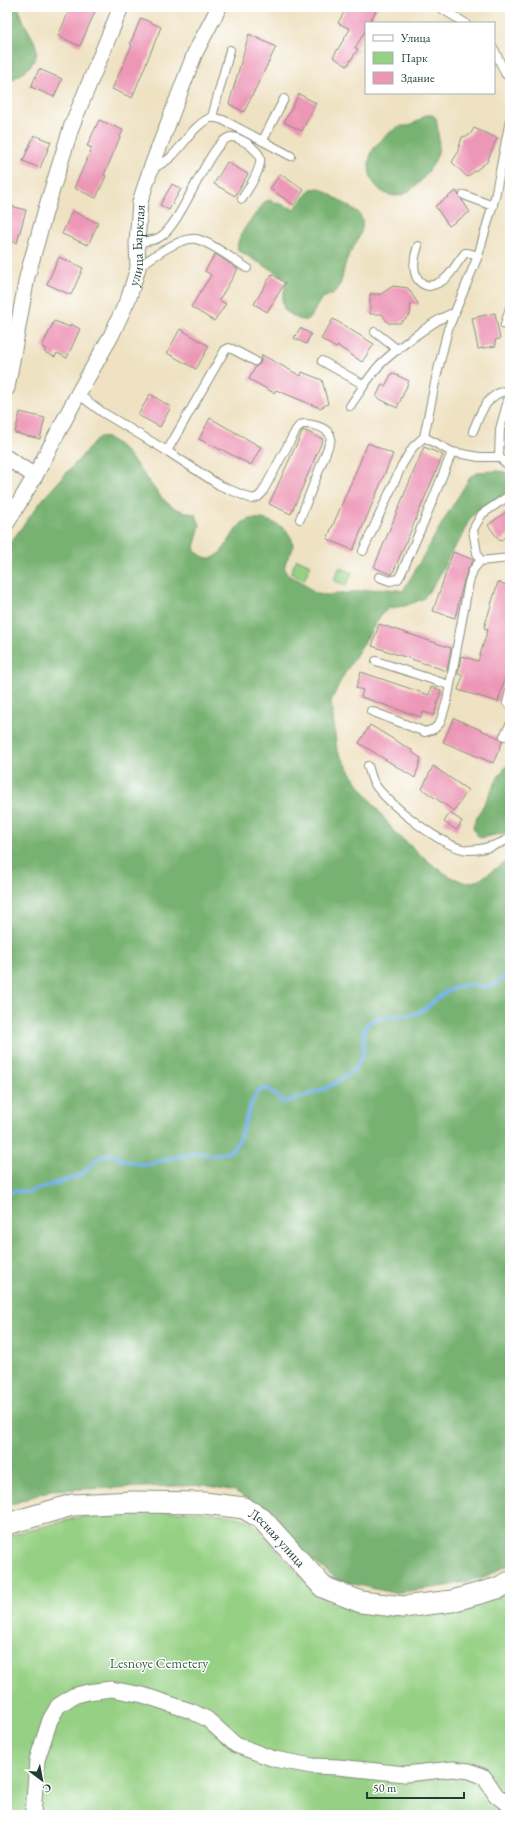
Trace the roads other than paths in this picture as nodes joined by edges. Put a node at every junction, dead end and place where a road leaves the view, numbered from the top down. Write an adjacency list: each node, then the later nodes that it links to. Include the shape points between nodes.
1 (121, 7): 30 (street, via 72,125 48,201 27,277)
2 (219, 7): 13 (street, улица Барклая, via 195,53)
3 (439, 7): 4 (lane)
4 (463, 22)
5 (230, 50): 9 (lane)
6 (495, 50): 7 (lane)
7 (510, 79)
8 (284, 100): 11 (lane)
9 (212, 117): 11 (lane); 13 (lane, via 196,128 171,157)
10 (510, 120): 16 (lane)
11 (263, 140): 12 (lane)
12 (291, 156)
13 (150, 171): 17 (street, улица Барклая, via 140,202)
14 (464, 195): 16 (lane)
15 (242, 199): 17 (lane, via 261,164 260,156 250,145 234,137 228,137 212,154 166,233 160,238)
16 (493, 206): 19 (lane)
17 (137, 243): 20 (street, улица Барклая)
18 (418, 246): 19 (lane, via 414,263 416,275 420,282 429,286 443,281 468,252)
19 (478, 256): 23 (lane)
20 (138, 268): 21 (lane, via 178,243 195,239); 33 (street, улица Барклая, via 129,297 111,336)
21 (247, 268)
22 (510, 308): 24 (lane)
23 (455, 313): 26 (lane, via 443,317); 36 (lane, via 448,329)
24 (505, 325)
25 (375, 332): 26 (lane)
26 (398, 350): 29 (lane, via 378,367)
27 (255, 361): 37 (lane, via 232,349 225,350)
28 (322, 361): 29 (lane)
29 (364, 385): 34 (lane)
30 (7, 388)
31 (510, 390): 35 (lane, via 503,390 488,400)
32 (510, 393): 39 (lane, via 500,429)
33 (78, 394): 37 (lane, via 102,412); 42 (street, улица Барклая)
34 (350, 406)
35 (473, 431)
36 (424, 437): 38 (lane); 46 (lane, via 413,447 402,465)
37 (167, 451): 44 (lane, via 219,484 252,499 262,493 300,425 310,424 328,432 330,442)
38 (452, 452): 39 (lane, via 479,457); 49 (lane, via 401,574 398,579 390,581)
39 (499, 457): 41 (lane)
40 (7, 458): 42 (street)
41 (510, 466)
42 (35, 476): 45 (street, улица Барклая)
43 (510, 495): 48 (lane, via 482,514 475,526)
44 (300, 519)
45 (7, 523)
46 (363, 551)
47 (510, 558): 48 (lane)
48 (480, 561): 51 (lane, via 473,570 469,582)
49 (379, 577)
50 (376, 661): 51 (lane)
51 (450, 685): 54 (lane, via 440,723 434,729 425,732)
52 (510, 691): 53 (lane)
53 (507, 703)
54 (371, 711)
55 (510, 725): 56 (lane)
56 (504, 736)
57 (368, 766): 58 (lane, via 373,782 391,804 456,848 469,850 490,847)
58 (510, 838)
59 (7, 1524): 60 (main road, Лесная улица, via 72,1505 132,1502 204,1503 244,1508 261,1518 323,1587 361,1602 403,1607 452,1601)
60 (510, 1582)
61 (510, 1806): 62 (street, via 496,1795 484,1777 469,1771 453,1769 405,1774 312,1766 274,1759 236,1744 207,1719 191,1711 143,1695 111,1689 73,1696 58,1706 50,1720 38,1760)
62 (33, 1815)

